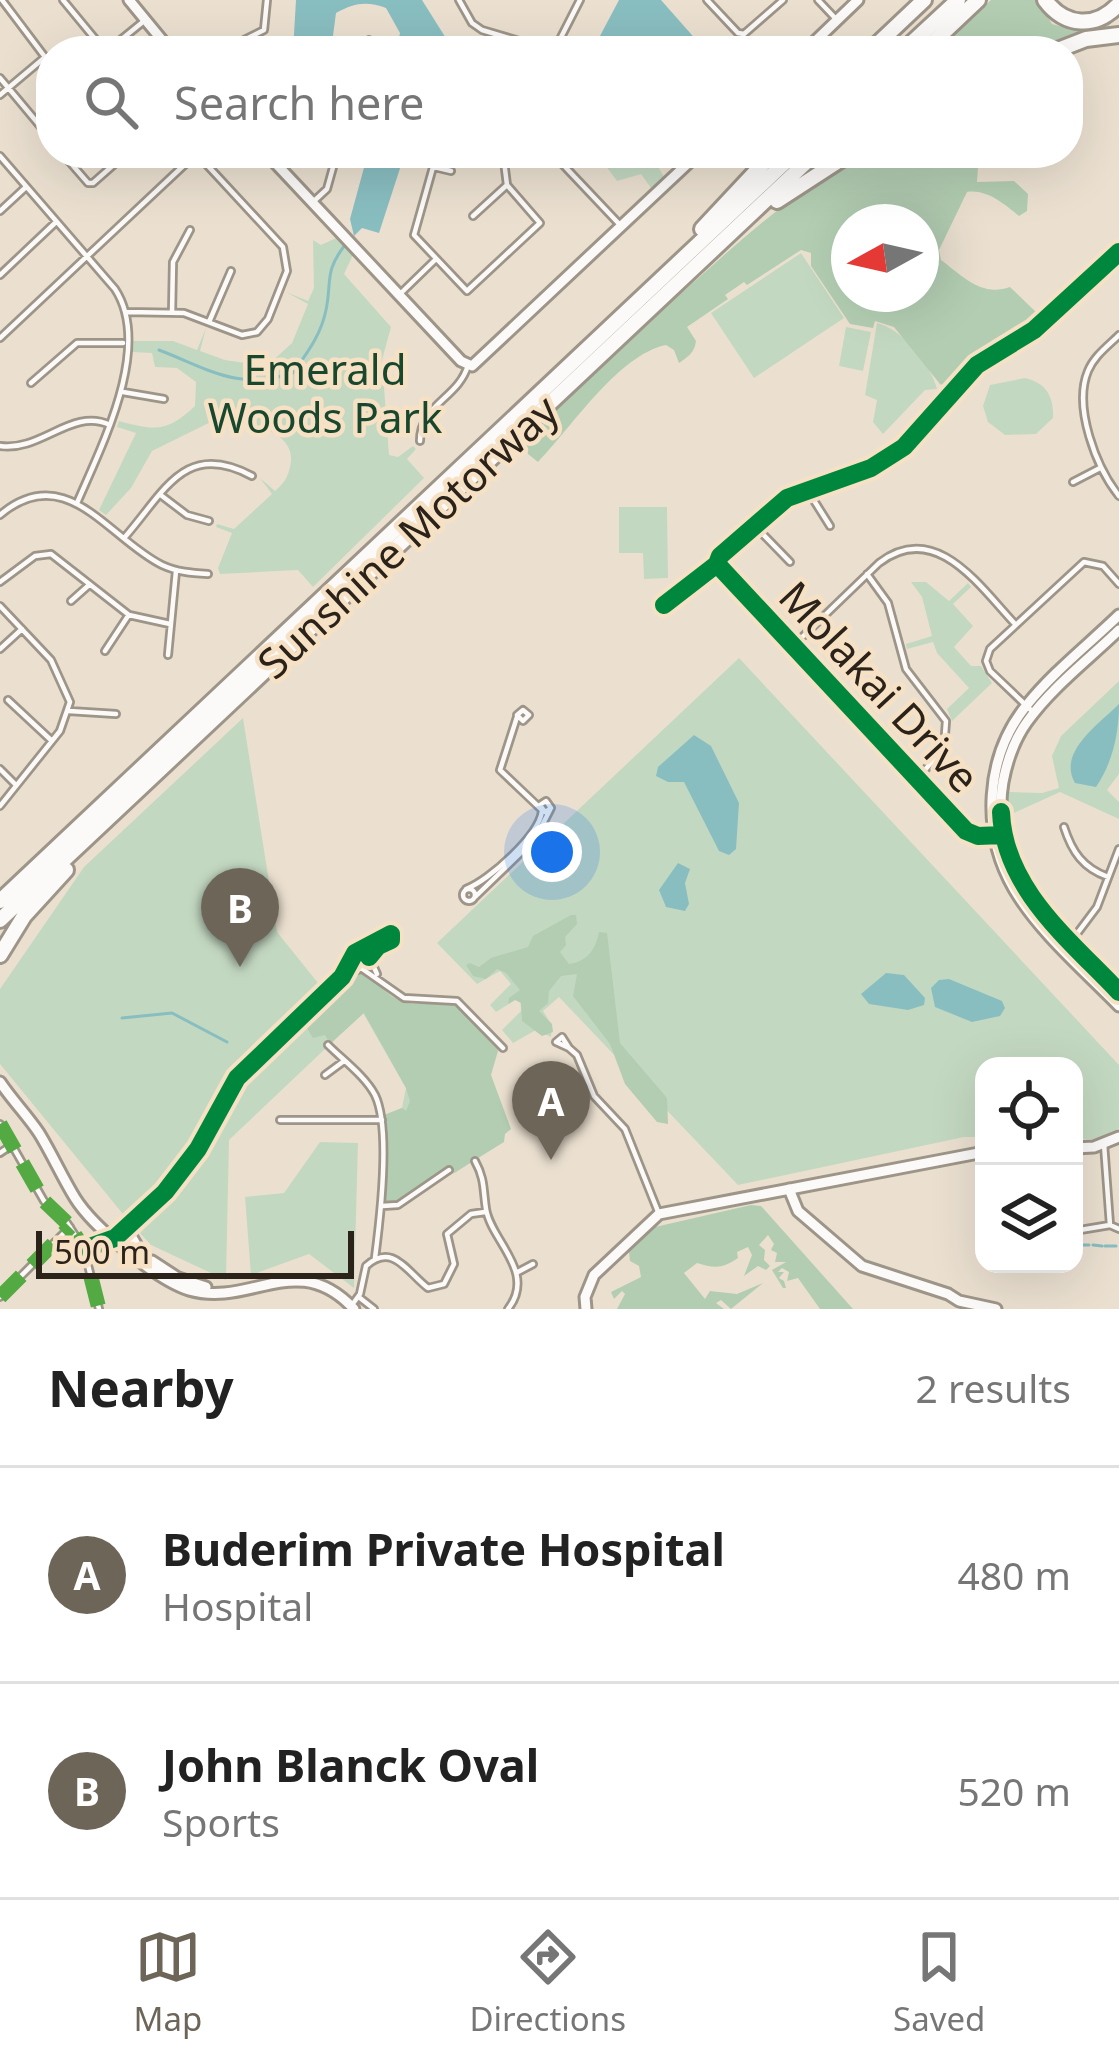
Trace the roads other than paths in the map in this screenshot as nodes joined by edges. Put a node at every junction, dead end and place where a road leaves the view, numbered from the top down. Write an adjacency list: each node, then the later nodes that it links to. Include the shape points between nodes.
1 (2, 0): 30 (street)
2 (63, 0): 19 (street)
3 (129, 0): 16 (street)
4 (267, 0): 22 (street, via 265,30)
5 (459, 0): 23 (street, via 472,22)
6 (580, 0): 24 (street)
7 (706, 0): 8 (street, via 744,34)
8 (783, 0)
9 (818, 0): 17 (street)
10 (858, 0): 17 (street)
11 (924, 0): 26 (highway)
12 (958, 0): 27 (highway)
13 (978, 0): 28 (highway)
14 (1046, 0): 15 (highway, via 1078,22 1104,18)
15 (1119, 4)
16 (146, 20): 20 (street); 21 (street)
17 (837, 20): 25 (street)
18 (1119, 35): 29 (highway)
19 (93, 36)
20 (125, 36)
21 (159, 36)
22 (253, 36)
23 (503, 36)
24 (562, 36)
25 (820, 36)
26 (886, 36)
27 (919, 36)
28 (940, 36)
29 (1083, 41)
30 (36, 47)
31 (36, 65): 33 (street)
32 (0, 78): 33 (street)
33 (8, 88): 34 (street); 35 (street)
34 (0, 95)
35 (36, 122)
36 (0, 156): 54 (street)
37 (75, 168): 38 (street, via 88,183)
38 (110, 168)
39 (181, 168): 63 (street)
40 (211, 168): 71 (street, via 278,240 287,262 261,329 242,335)
41 (282, 168): 55 (street)
42 (333, 168): 55 (street)
43 (434, 168): 64 (street, via 414,235)
44 (438, 168): 52 (street)
45 (504, 168): 53 (street)
46 (566, 168): 59 (street)
47 (683, 168): 59 (street)
48 (759, 168): 67 (highway)
49 (779, 168): 67 (highway, Sunshine Motorway)
50 (800, 168): 61 (highway, Sunshine Motorway)
51 (829, 168): 61 (highway)
52 (451, 171)
53 (507, 185): 57 (street); 64 (street, via 538,217 536,230 472,290)
54 (26, 187): 56 (street); 58 (street)
55 (313, 202): 68 (street)
56 (0, 211)
57 (473, 216)
58 (55, 223): 63 (street); 66 (street)
59 (622, 227): 77 (street, via 481,362)
60 (190, 230): 70 (street, via 172,262)
61 (729, 235): 129 (highway, Sunshine Motorway)
62 (1119, 252): 87 (street, via 1034,330 977,365 904,448)
63 (86, 258): 69 (street); 73 (street)
64 (435, 260): 68 (street)
65 (231, 271): 71 (street)
66 (0, 275)
67 (657, 283): 136 (highway, Sunshine Motorway)
68 (400, 294): 77 (street)
69 (126, 312): 70 (street); 75 (street)
70 (172, 313): 71 (street)
71 (209, 322)
72 (1119, 335): 74 (street)
73 (0, 338)
74 (1112, 342): 76 (street); 84 (street, via 1084,383)
75 (125, 343): 78 (street, via 77,343); 79 (street)
76 (1119, 350)
77 (468, 365): 82 (street, via 425,416)
78 (31, 383)
79 (123, 392): 80 (street); 81 (street)
80 (164, 400)
81 (110, 425): 83 (street, via 86,419 30,445); 90 (street)
82 (420, 441)
83 (0, 446)
84 (1100, 468): 86 (street); 89 (street)
85 (252, 476): 88 (street, via 199,462)
86 (1072, 482)
87 (806, 488): 93 (street); 94 (street)
88 (161, 495): 92 (street); 95 (street)
89 (1119, 496)
90 (77, 503): 91 (street, via 36,498); 95 (street)
91 (0, 515)
92 (209, 521)
93 (753, 524): 96 (street); 97 (street)
94 (830, 526)
95 (124, 538): 98 (street)
96 (790, 562)
97 (717, 564): 105 (street); 113 (street, Molakai Drive)
98 (176, 570): 99 (street); 109 (street)
99 (208, 574)
100 (868, 574): 110 (street, via 901,550 936,550); 113 (street); 125 (street, via 888,603 906,668 946,721 944,748)
101 (0, 582): 102 (street, via 44,554)
102 (90, 583): 104 (street); 107 (street)
103 (1119, 584): 110 (street, via 1103,566 1084,562)
104 (71, 601)
105 (664, 605)
106 (0, 606): 111 (street)
107 (129, 614): 109 (street); 115 (street)
108 (1119, 615): 118 (street)
109 (170, 624): 116 (street)
110 (1016, 625): 118 (street, via 986,661)
111 (22, 629): 114 (street); 119 (street, via 58,672)
112 (1119, 630): 118 (street)
113 (791, 647): 125 (street, Molakai Drive)
114 (0, 649)
115 (105, 651)
116 (168, 655)
117 (8, 700): 122 (street)
118 (1030, 709): 124 (street); 127 (street, via 1002,748)
119 (70, 711): 120 (street); 122 (street)
120 (116, 713)
121 (514, 732): 121 (street, via 526,721 517,716); 128 (street, via 500,770)
122 (52, 741): 126 (street)
123 (0, 769): 126 (street)
124 (1004, 778): 127 (street, via 996,776); 133 (street)
125 (917, 779): 133 (street, Molakai Drive, via 969,833)
126 (16, 785): 130 (street)
127 (992, 794): 133 (street)
128 (530, 796): 131 (street); 131 (street, via 551,804)
129 (124, 804): 137 (highway, Sunshine Motorway); 140 (highway)
130 (0, 806)
131 (544, 810): 131 (street, via 532,843 474,898 466,889 491,876)
132 (1064, 827): 135 (street, via 1079,860)
133 (998, 835): 138 (street, via 1026,907)
134 (1119, 849): 135 (street)
135 (1108, 878): 138 (street, via 1094,914)
136 (0, 897)
137 (0, 920)
138 (1068, 945): 146 (street)
139 (358, 951): 141 (street); 142 (street); 142 (street, via 391,937)
140 (0, 955)
141 (352, 958): 143 (street); 144 (street)
142 (369, 958): 143 (street); 145 (street)
143 (361, 968): 144 (street); 145 (street)
144 (342, 977): 167 (street, via 237,1078 198,1149)
145 (380, 979): 149 (street, via 408,1000 457,1001)
146 (1115, 990): 147 (street)
147 (1119, 1006)
148 (328, 1045): 151 (street)
149 (503, 1048)
150 (569, 1048): 170 (street, via 596,1098 626,1129)
151 (344, 1061): 152 (street); 155 (street, via 371,1088)
152 (325, 1075)
153 (1, 1085): 166 (street)
154 (280, 1120): 155 (street)
155 (382, 1120): 168 (street)
156 (0, 1124): 159 (street)
157 (1119, 1138): 158 (street)
158 (1104, 1144): 160 (street); 173 (street)
159 (12, 1145): 161 (street); 172 (street, via 44,1201)
160 (1083, 1147)
161 (0, 1154)
162 (975, 1154): 165 (street)
163 (476, 1161): 169 (street)
164 (449, 1170): 168 (street, via 398,1205)
165 (790, 1189): 170 (street); 185 (street, via 797,1211 862,1266 948,1294)
166 (71, 1190): 176 (street); 176 (street, via 80,1209)
167 (151, 1205): 171 (street); 176 (street)
168 (380, 1206): 179 (street)
169 (485, 1212): 179 (street, via 446,1234 454,1269 436,1288 395,1257); 181 (street)
170 (659, 1214): 189 (street, via 594,1276)
171 (138, 1218): 176 (street); 178 (street, via 130,1234)
172 (70, 1224): 177 (street); 183 (street)
173 (1110, 1226): 174 (street); 175 (street)
174 (1119, 1229)
175 (1083, 1230)
176 (114, 1235): 177 (street); 178 (street); 182 (street, via 186,1288)
177 (84, 1249): 186 (street)
178 (140, 1251): 182 (street, via 183,1280)
179 (375, 1258): 184 (street)
180 (533, 1264): 181 (street)
181 (516, 1273): 188 (street)
182 (236, 1289): 184 (street, via 308,1280)
183 (0, 1297)
184 (355, 1304): 187 (street)
185 (958, 1305): 190 (street)
186 (98, 1309)
187 (374, 1309)
188 (508, 1309)
189 (586, 1309)
190 (996, 1309)

